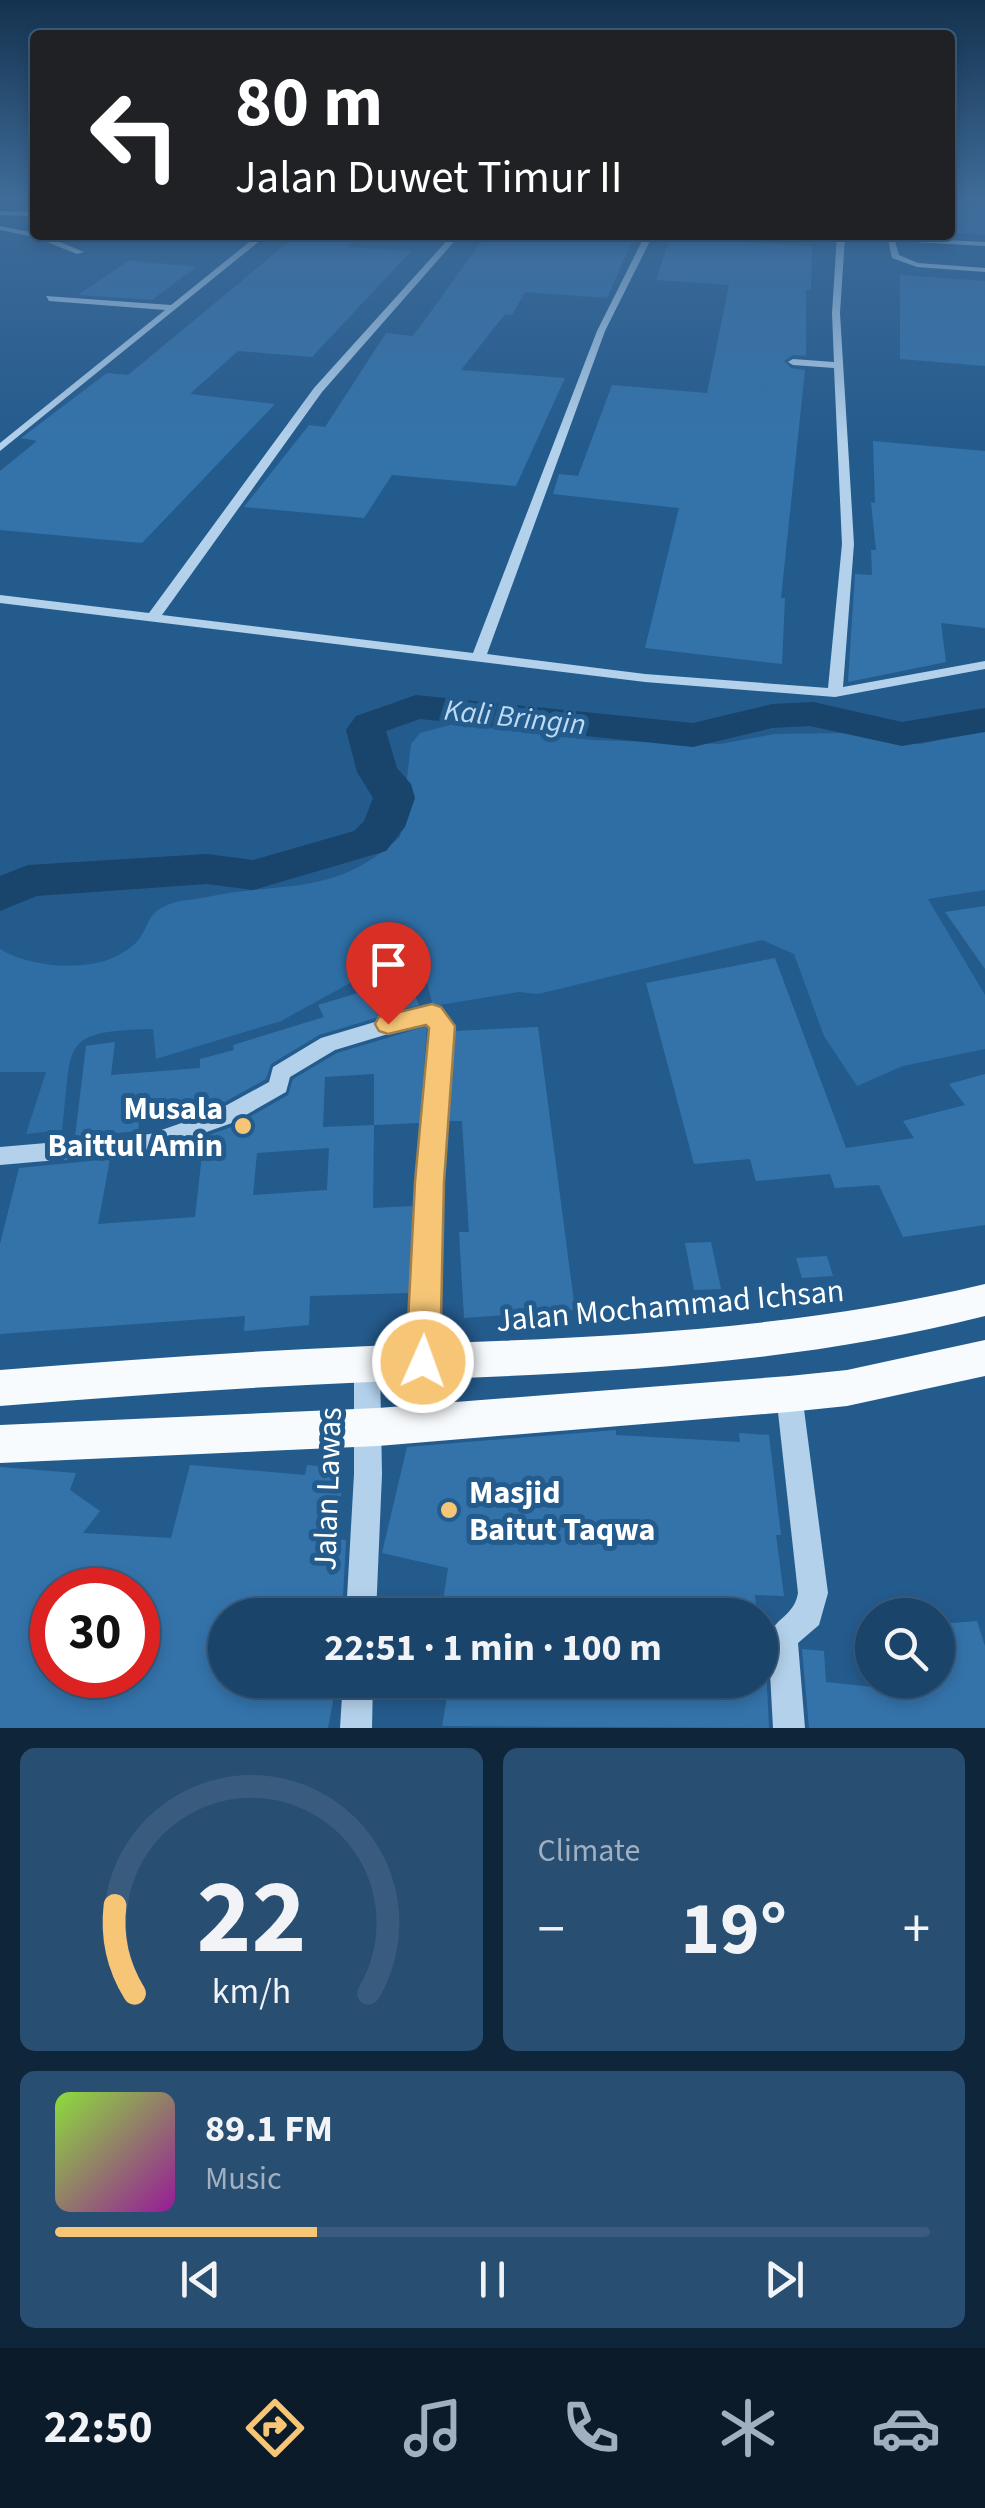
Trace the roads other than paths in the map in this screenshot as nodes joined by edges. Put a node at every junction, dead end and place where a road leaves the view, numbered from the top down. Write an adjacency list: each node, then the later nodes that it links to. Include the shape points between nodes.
1 (206, 281): 6 (street)
2 (415, 281): 11 (street, via 318,390)
3 (627, 281): 12 (street)
4 (837, 281): 8 (street)
5 (49, 298): 6 (street)
6 (172, 308): 9 (street)
7 (793, 362): 8 (street)
8 (839, 366): 14 (street, via 848,544)
9 (0, 448)
10 (0, 599): 11 (street)
11 (152, 619): 12 (street)
12 (478, 656): 14 (street)
13 (985, 665): 14 (street)
14 (835, 693)
15 (0, 1156): 18 (street, via 150,1143 224,1117 279,1086 280,1074 328,1044 432,1014 442,1026)
16 (985, 1300): 18 (main road, Jalan Mochammad Ichsan, via 854,1330 736,1344)
17 (985, 1358): 21 (main road)
18 (423, 1362): 19 (main road, Jalan Mochammad Ichsan)
19 (367, 1365): 20 (main road, Jalan Mochammad Ichsan); 22 (street, Jalan Lawas)
20 (0, 1388)
21 (789, 1394): 22 (main road); 27 (street, via 813,1593 809,1614 783,1636)
22 (368, 1427): 23 (main road); 24 (street, Jalan Lawas)
23 (0, 1444)
24 (362, 1598)
25 (357, 1698): 26 (street)
26 (356, 1728)
27 (788, 1728)

